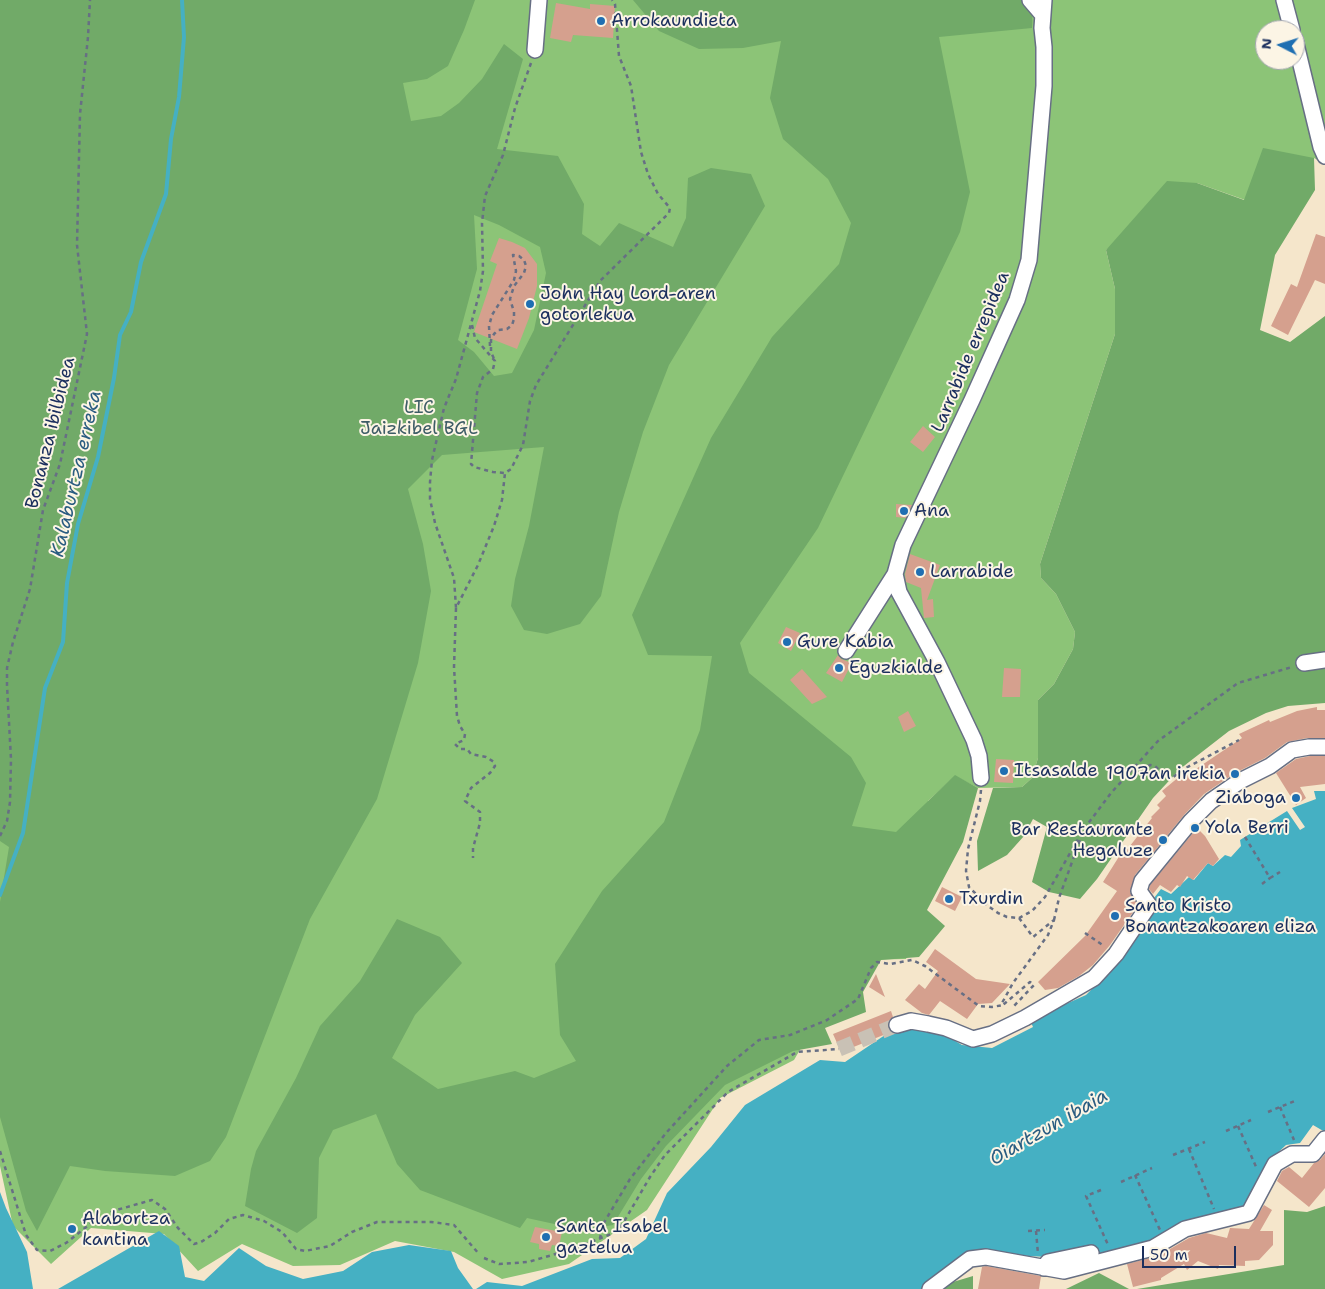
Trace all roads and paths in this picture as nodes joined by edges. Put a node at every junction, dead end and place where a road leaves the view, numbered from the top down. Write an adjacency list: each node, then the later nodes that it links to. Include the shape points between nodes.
1 (90, 0): 25 (path, Bonanza ibilbidea, via 80,114 77,245 87,334 60,464 43,510 30,589 7,668 10,802)
2 (539, 0): 8 (street)
3 (612, 0): 14 (path, via 619,56 631,86 641,152 658,194 670,208 669,213 600,281 583,306 536,385 522,445 511,470)
4 (1030, 0): 6 (street, Larrabide errepidea)
5 (1284, 0): 7 (street)
6 (1043, 7): 15 (street, Larrabide errepidea, via 1044,86 1029,260 1017,300 903,545)
7 (1289, 20)
8 (535, 50): 11 (path, via 515,108 504,155 485,196 483,271)
9 (1302, 70): 10 (street)
10 (1325, 156)
11 (472, 323): 13 (path, via 475,338); 16 (path, via 444,408 430,482 436,524 454,578)
12 (490, 346): 12 (path, via 494,334 507,329 514,319 510,299 526,266 520,256 513,255 516,262 514,280 492,315); 13 (path)
13 (495, 361): 14 (path, via 493,369 483,377 477,393 471,464)
14 (505, 473): 16 (path, via 502,500 494,526)
15 (895, 574): 17 (street, Larrabide errepidea); 22 (street, via 899,592 974,740)
16 (456, 608): 27 (path, via 454,667 457,716 466,734 464,740 455,744 460,749 468,749 471,754 486,757 496,766 472,788 465,800 480,812)
17 (846, 651)
18 (1325, 660): 19 (street)
19 (1304, 663): 23 (path, via 1238,683 1158,741)
20 (1240, 740): 23 (path, via 1171,778 1150,765)
21 (1325, 747): 34 (street, via 1292,750 1240,781 1190,821 1142,881 1139,891 1149,905)
22 (981, 778): 31 (path, via 980,801 968,849 966,871 969,886 998,914)
23 (1123, 780): 24 (path)
24 (1084, 829): 31 (path, via 1045,897 1032,911); 32 (path)
25 (0, 836)
26 (1245, 837): 29 (path)
27 (473, 858)
28 (1280, 872): 29 (path)
29 (1270, 878): 30 (path)
30 (1262, 884)
31 (1019, 918): 32 (path, via 1033,937)
32 (1054, 920): 35 (path, via 1048,935 1013,983)
33 (1085, 933): 34 (path)
34 (1116, 954): 37 (street, via 1094,978 992,1034 973,1039 928,1024 911,1021)
35 (1004, 1004): 36 (path, via 1030,982 1034,985); 61 (path, via 979,1006 926,966 912,960 890,964 877,962 870,968 858,999 820,1023 790,1035 759,1040 727,1066 666,1133 630,1179 602,1226)
36 (1010, 1011)
37 (897, 1025)
38 (839, 1049): 61 (path, via 797,1052 728,1092 665,1155 622,1225)
39 (1297, 1100): 40 (path)
40 (1280, 1107): 41 (path); 48 (path)
41 (1268, 1112)
42 (1252, 1120): 43 (path)
43 (1238, 1126): 44 (path); 53 (path)
44 (1226, 1131)
45 (1321, 1136): 48 (street, via 1313,1154)
46 (1205, 1142): 47 (path)
47 (1189, 1149): 50 (path); 56 (path)
48 (1299, 1149): 66 (street, via 1275,1164 1250,1213 1185,1229 1153,1248 1064,1271)
49 (0, 1151): 64 (path, via 26,1235 37,1250 50,1251 113,1211 152,1200 165,1208 194,1244 215,1233 229,1219 243,1215 282,1232 296,1249 305,1251 330,1246 377,1222 431,1222 454,1225)
50 (1173, 1155)
51 (1152, 1168): 52 (path)
52 (1135, 1175): 54 (path); 60 (path)
53 (1261, 1177)
54 (1121, 1182)
55 (1101, 1190): 63 (path, via 1086,1196)
56 (1217, 1215)
57 (1036, 1230): 58 (path); 59 (path); 66 (path)
58 (1045, 1230)
59 (1028, 1231)
60 (1162, 1236)
61 (600, 1239): 65 (path, via 528,1262 499,1264)
62 (1091, 1253): 66 (street)
63 (1112, 1253)
64 (479, 1254)
65 (484, 1258)
66 (1041, 1262): 67 (street, via 986,1257 970,1260)
67 (930, 1289)

